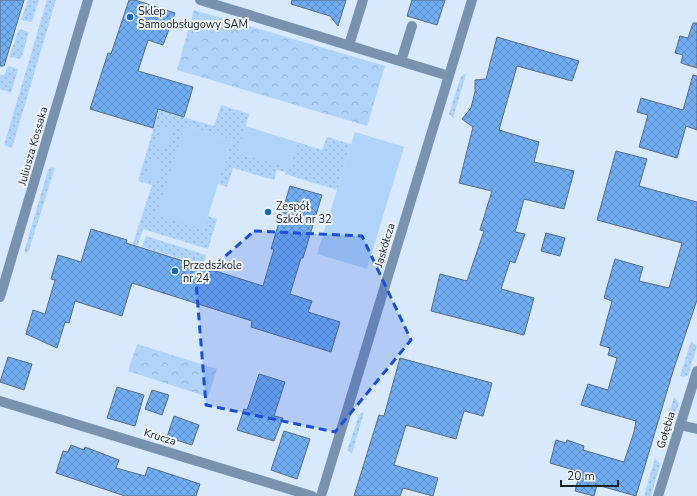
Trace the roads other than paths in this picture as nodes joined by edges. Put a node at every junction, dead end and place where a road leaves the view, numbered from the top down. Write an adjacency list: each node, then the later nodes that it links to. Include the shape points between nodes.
1 (88, 0): 9 (street, Juliusza Kossaka)
2 (200, 0): 6 (street)
3 (363, 0): 6 (street)
4 (472, 0): 8 (street, Jaskółcza)
5 (412, 26): 7 (street)
6 (349, 45): 7 (street)
7 (401, 61): 8 (street)
8 (449, 76): 15 (street, Jaskółcza)
9 (0, 298)
10 (697, 371): 12 (street, Gołębia)
11 (0, 401): 14 (street, Krucza)
12 (680, 425): 13 (street); 16 (street, Gołębia)
13 (697, 429)
14 (312, 496)
15 (321, 496)
16 (658, 496)

